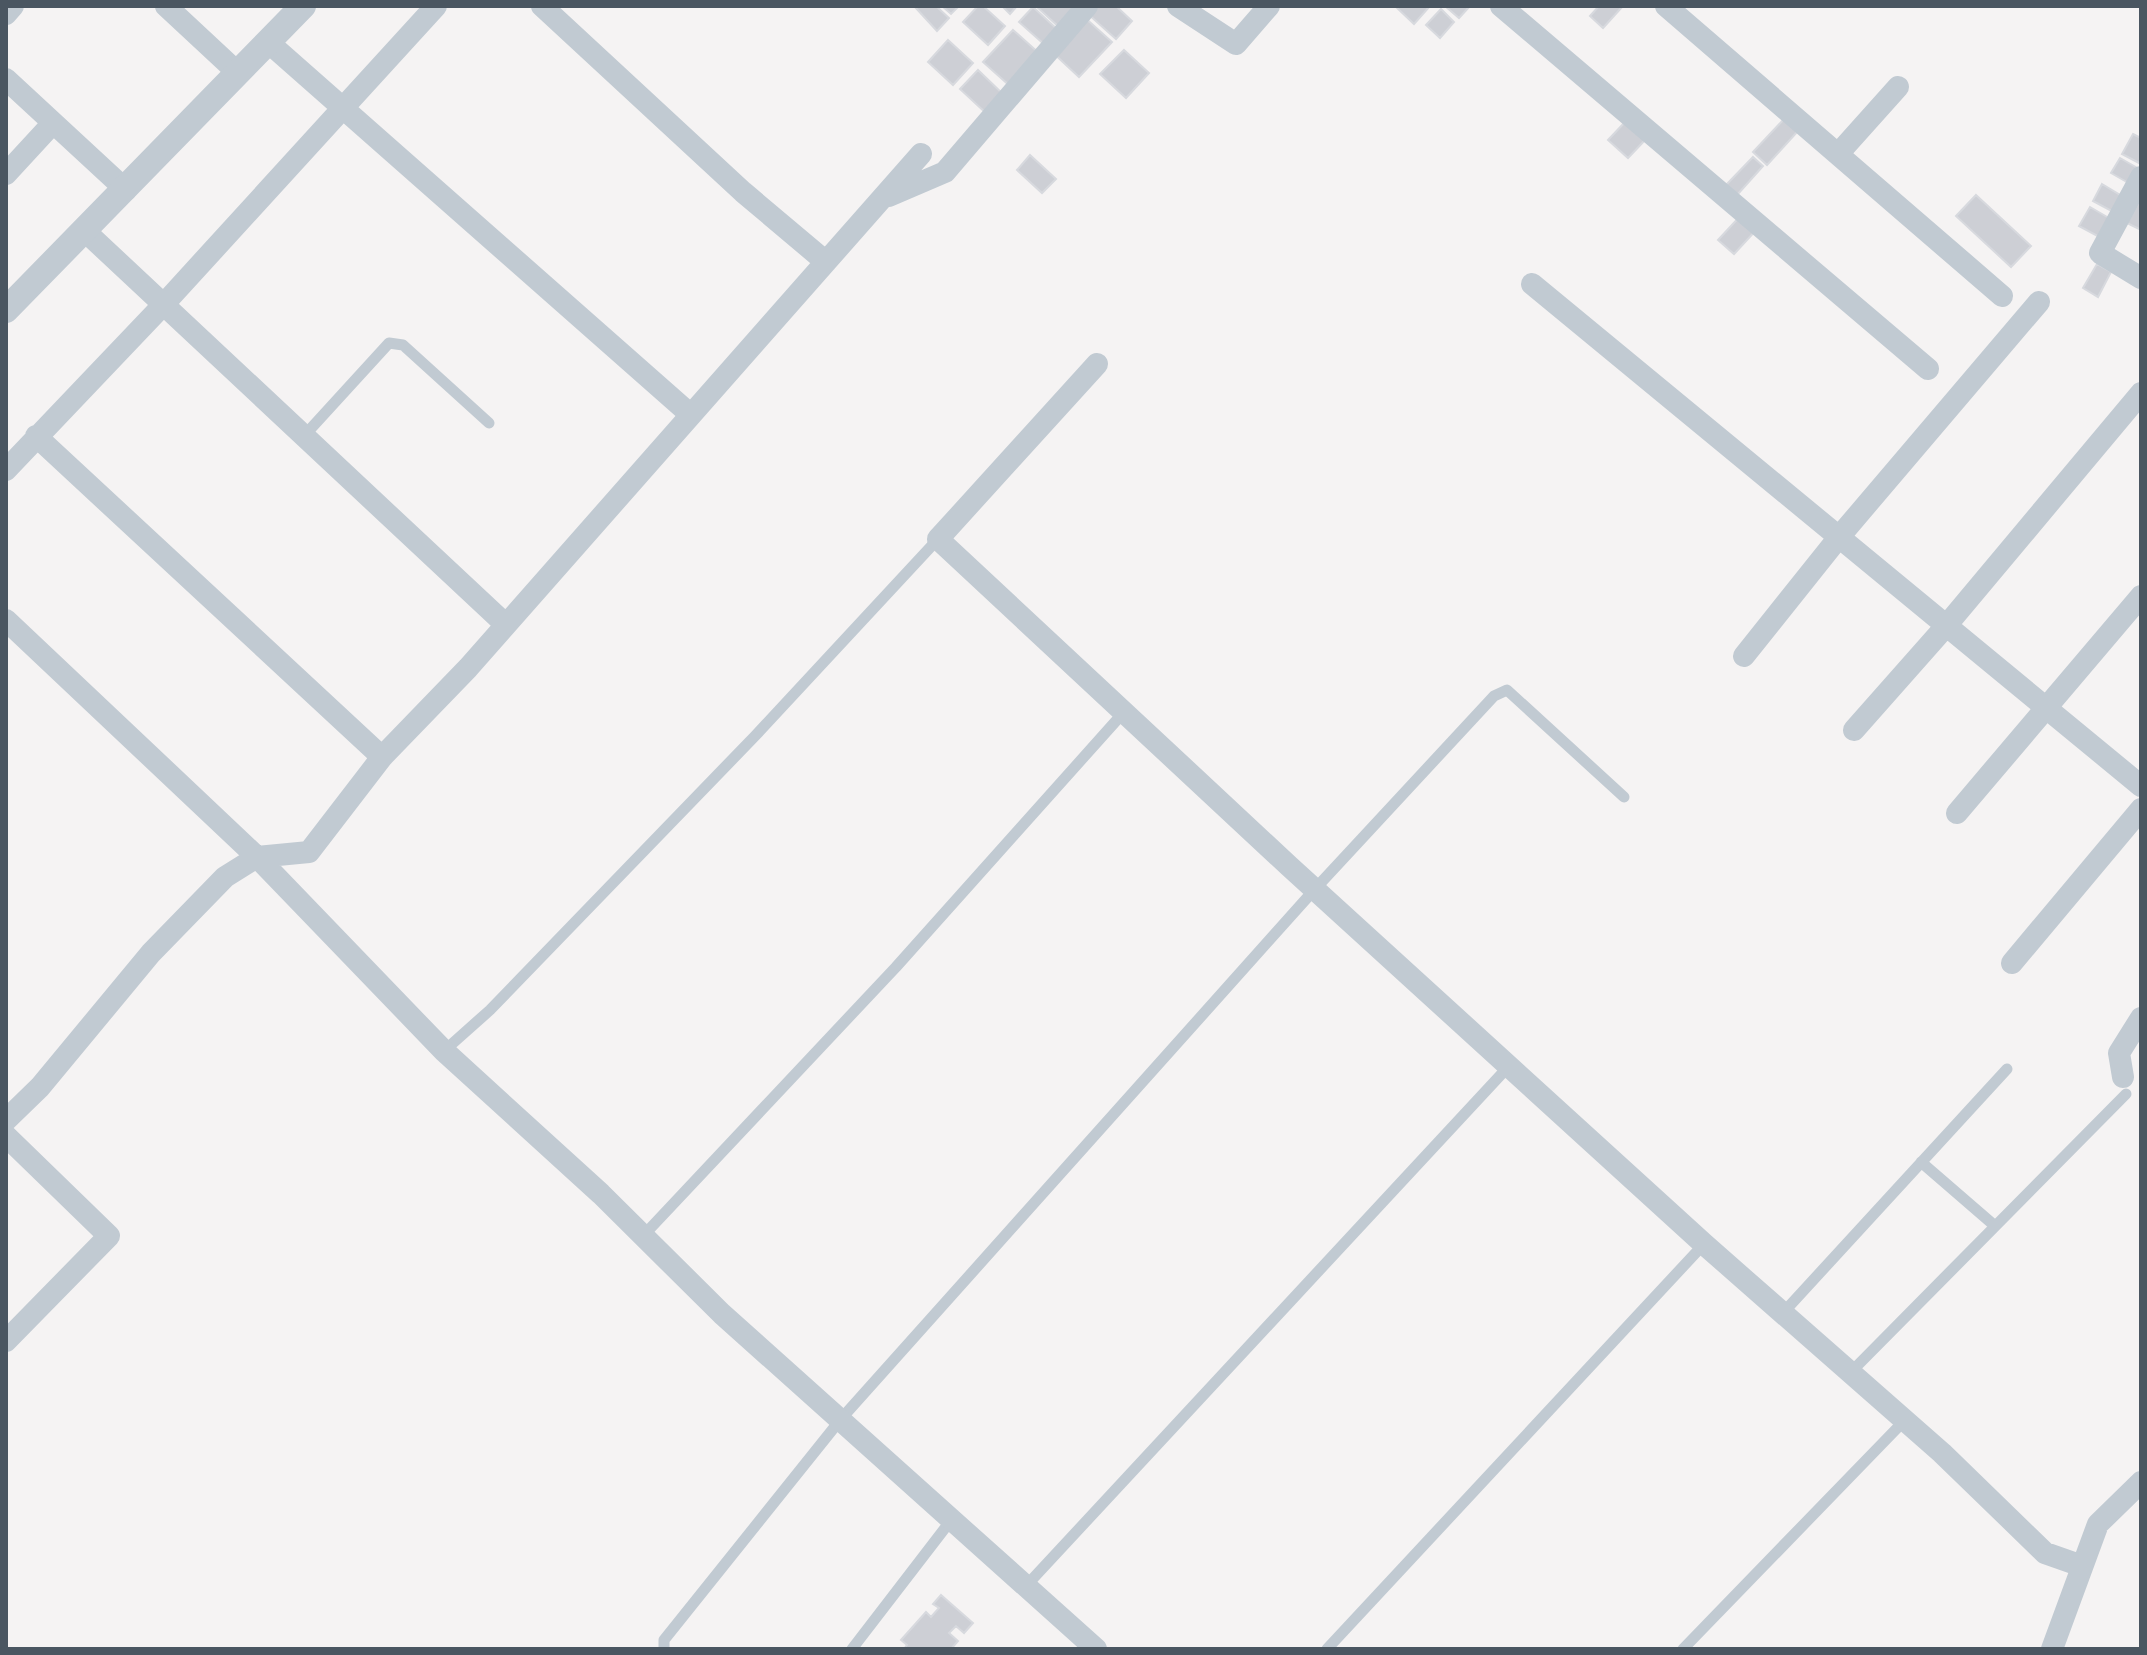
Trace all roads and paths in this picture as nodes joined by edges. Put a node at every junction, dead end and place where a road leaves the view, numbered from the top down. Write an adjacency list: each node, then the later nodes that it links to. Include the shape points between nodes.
1 (13, 6): 11 (street)
2 (166, 6): 13 (street)
3 (303, 6): 12 (street)
4 (436, 6): 16 (street)
5 (542, 6): 25 (street)
6 (1087, 6): 23 (street, via 945,172)
7 (1178, 6): 8 (street, via 1236,44)
8 (1269, 6)
9 (1501, 6): 33 (street)
10 (1666, 6): 19 (street)
11 (6, 14)
12 (268, 42): 13 (street); 16 (street)
13 (238, 73): 22 (street)
14 (6, 79): 17 (street)
15 (1898, 87): 19 (street)
16 (342, 106): 30 (street); 35 (street)
17 (53, 123): 20 (street); 22 (street)
18 (921, 154): 23 (street)
19 (1838, 154): 28 (street)
20 (6, 174)
21 (2141, 177): 26 (street, via 2100,253)
22 (126, 190): 24 (street)
23 (881, 200): 25 (street)
24 (86, 232): 30 (street); 31 (street)
25 (826, 262): 35 (street)
26 (2141, 278)
27 (1532, 284): 40 (street)
28 (2002, 296)
29 (2039, 302): 40 (street)
30 (164, 304): 37 (street); 38 (street)
31 (6, 310)
32 (1097, 364): 41 (street)
33 (1928, 369)
34 (2141, 393): 45 (street)
35 (691, 415): 44 (street)
36 (489, 423): 38 (lane, via 403,345 389,343)
37 (36, 436): 39 (street); 50 (street)
38 (304, 436): 44 (street)
39 (6, 470)
40 (1839, 537): 45 (street); 46 (street)
41 (938, 539): 48 (street); 59 (lane, via 755,736)
42 (2141, 596): 47 (street)
43 (6, 620): 55 (street)
44 (505, 624): 50 (street)
45 (1946, 626): 47 (street); 49 (street)
46 (1744, 656)
47 (2044, 709): 51 (street); 54 (street)
48 (1124, 712): 56 (street); 67 (lane, via 896,967)
49 (1854, 730)
50 (382, 757): 55 (street, via 309,852)
51 (2141, 786)
52 (1624, 797): 56 (lane, via 1507,690 1494,696)
53 (2141, 809): 57 (street)
54 (1957, 813)
55 (257, 857): 59 (street); 63 (street, via 225,877 161,942)
56 (1315, 889): 60 (street); 72 (lane)
57 (2012, 963)
58 (2141, 1018): 62 (street, via 2119,1053)
59 (444, 1051): 67 (street)
60 (1510, 1065): 68 (street); 77 (lane)
61 (2007, 1069): 65 (lane)
62 (2124, 1086): 66 (lane)
63 (6, 1120)
64 (6, 1136): 70 (street, via 109,1236)
65 (1921, 1162): 66 (lane); 69 (lane)
66 (1995, 1226): 71 (lane)
67 (643, 1236): 72 (street)
68 (1704, 1244): 69 (street); 81 (lane)
69 (1782, 1314): 71 (street)
70 (6, 1341)
71 (1850, 1373): 73 (street)
72 (841, 1419): 75 (street); 78 (lane, via 664,1640)
73 (1905, 1420): 76 (street, via 2045,1553); 82 (lane)
74 (2141, 1482): 76 (street, via 2098,1524)
75 (952, 1519): 77 (street); 79 (lane)
76 (2082, 1566): 83 (street)
77 (1026, 1586): 80 (street)
78 (664, 1649)
79 (852, 1649)
80 (1096, 1649)
81 (1327, 1649)
82 (1683, 1649)
83 (2052, 1649)

